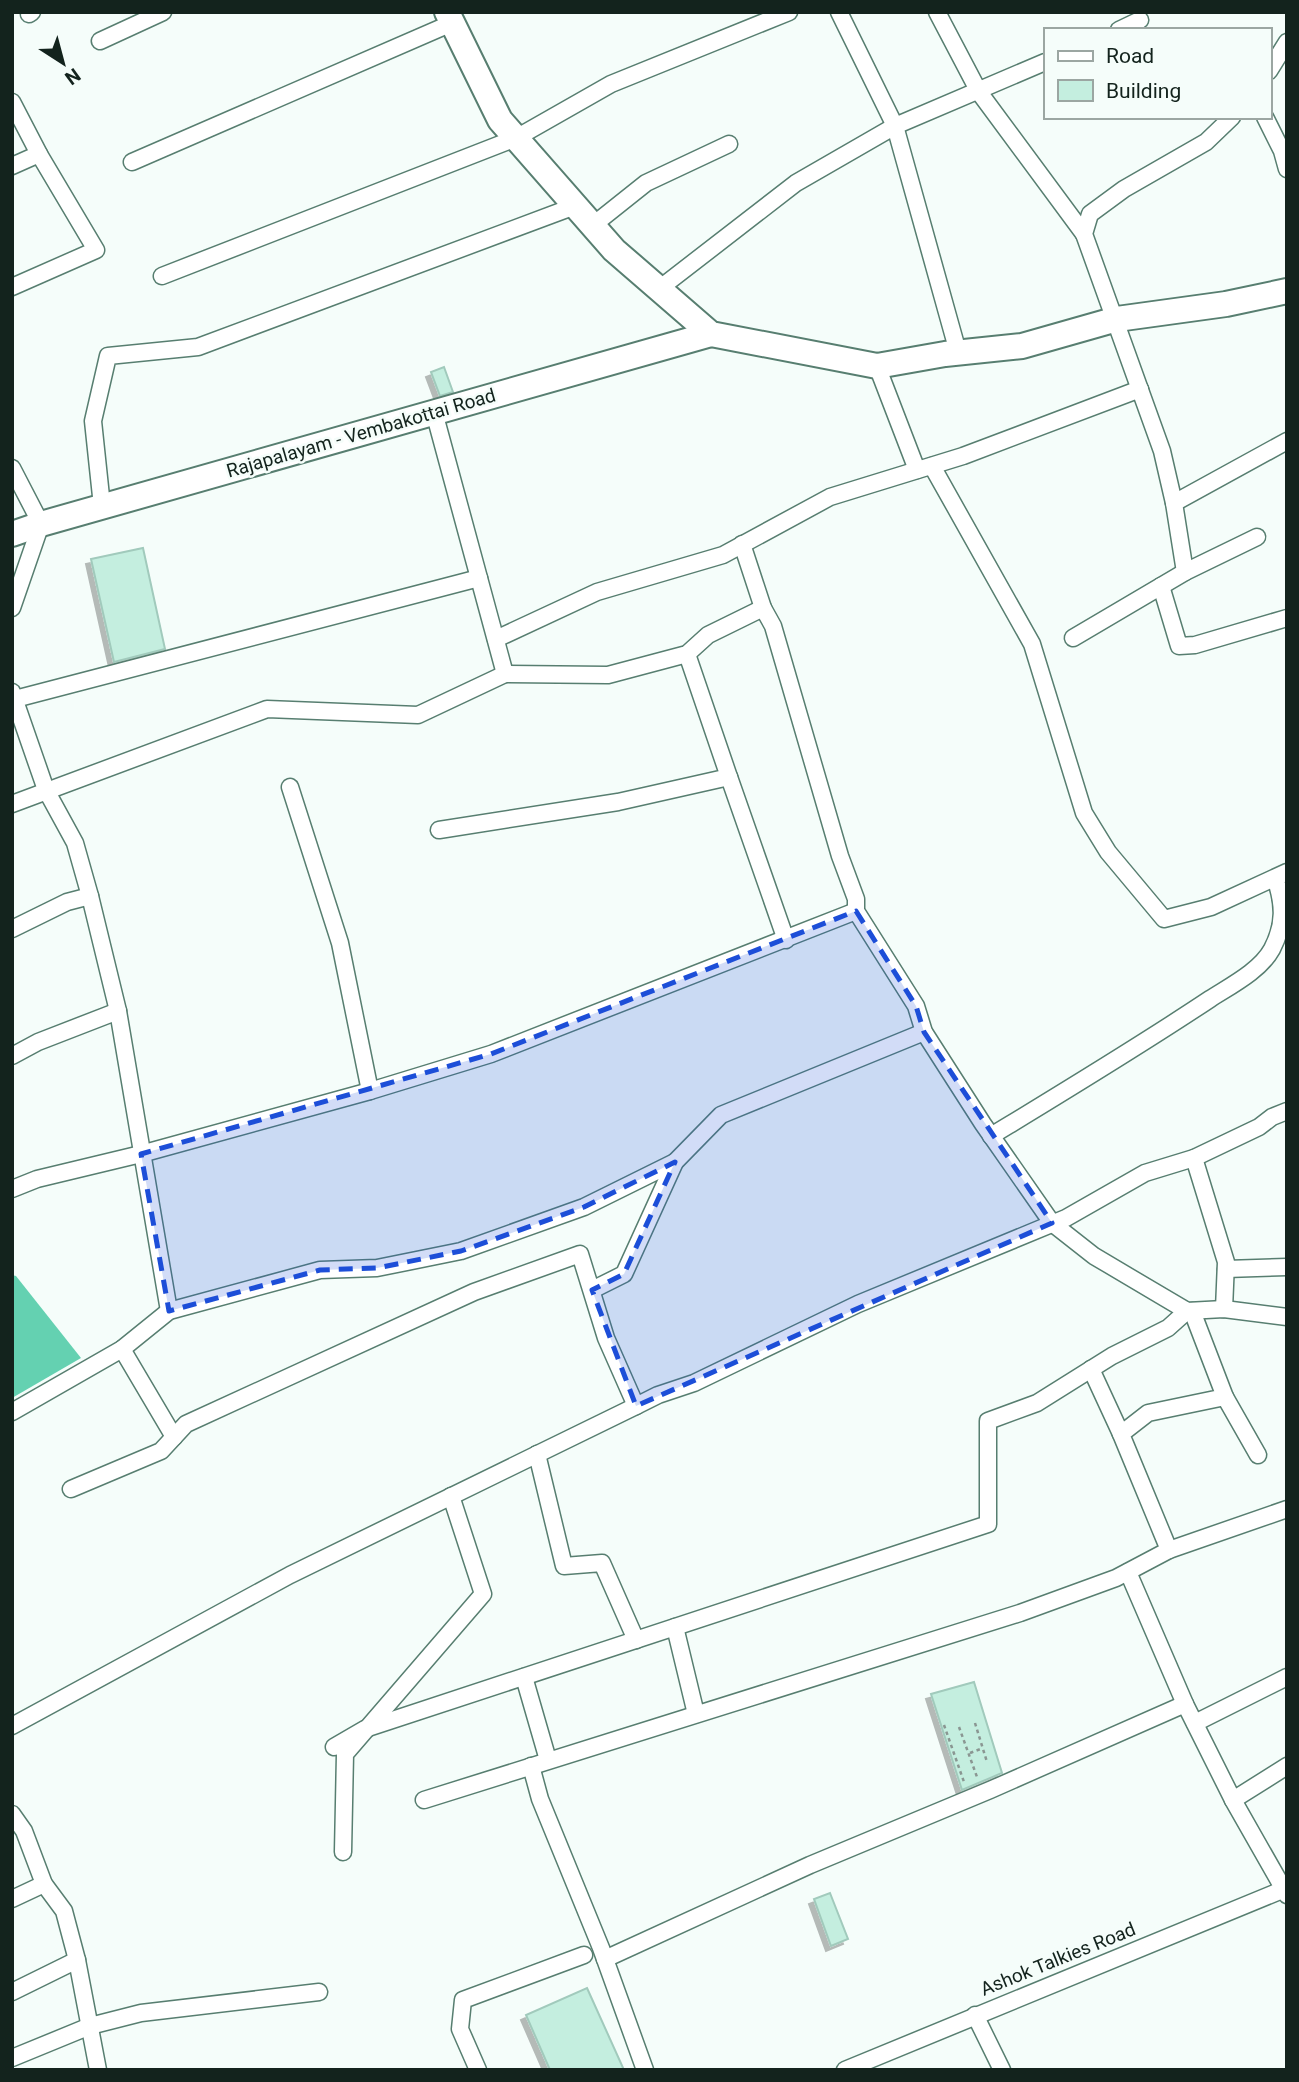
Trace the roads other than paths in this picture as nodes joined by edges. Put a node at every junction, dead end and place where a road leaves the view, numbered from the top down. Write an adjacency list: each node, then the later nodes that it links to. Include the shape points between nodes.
1 (163, 12): 8 (street)
2 (789, 12): 17 (street, via 611,84)
3 (839, 12): 16 (street)
4 (937, 12): 12 (street)
5 (450, 18): 17 (main road, via 500,120); 21 (street)
6 (1140, 20): 7 (street)
7 (1123, 28)
8 (100, 41)
9 (1287, 42): 11 (street)
10 (1044, 62): 12 (street)
11 (1271, 68)
12 (979, 92): 16 (street); 26 (street)
13 (12, 102): 20 (street)
14 (1230, 119): 26 (street, via 1206,142 1125,188 1090,214)
15 (1266, 119): 19 (street)
16 (895, 126): 29 (street, via 796,183); 33 (street)
17 (516, 138): 24 (main road); 27 (street)
18 (729, 144): 25 (street, via 646,183)
19 (1284, 150): 23 (street)
20 (39, 154): 22 (street); 28 (street, via 96,250)
21 (132, 162)
22 (12, 166)
23 (1287, 169)
24 (575, 206): 25 (main road); 41 (street, via 198,348 107,356 93,421)
25 (592, 226): 29 (main road)
26 (1084, 234): 31 (street)
27 (162, 276)
28 (12, 287)
29 (659, 289): 32 (main road)
30 (1287, 291): 31 (main road)
31 (1116, 319): 33 (main road, via 1022,346); 35 (street)
32 (711, 334): 34 (main road); 36 (main road, Rajapalayam - Vembakottai Road)
33 (958, 352): 34 (main road)
34 (877, 366): 39 (street)
35 (1140, 390): 39 (street); 40 (street)
36 (435, 412): 41 (main road, Rajapalayam - Vembakottai Road); 47 (street)
37 (1287, 441): 40 (street)
38 (12, 468): 42 (street)
39 (924, 468): 45 (street, via 830,496); 62 (street, via 1032,644 1084,813 1108,852 1164,919 1211,908)
40 (1174, 503): 46 (street)
41 (102, 506): 42 (main road, Rajapalayam - Vembakottai Road)
42 (41, 524): 43 (main road, Rajapalayam - Vembakottai Road); 49 (street)
43 (12, 534)
44 (1257, 537): 46 (street)
45 (742, 544): 50 (street); 53 (street, via 723,555 597,592)
46 (1185, 572): 48 (street)
47 (479, 578): 53 (street); 56 (street)
48 (1161, 586): 51 (street, via 1179,646); 52 (street)
49 (12, 608)
50 (763, 608): 54 (street, via 708,635); 64 (street, via 773,626)
51 (1287, 618)
52 (1073, 638)
53 (496, 639): 55 (street)
54 (687, 654): 55 (street, via 608,675); 57 (street)
55 (505, 674): 59 (street, via 418,715 267,709)
56 (13, 695): 59 (street)
57 (729, 777): 61 (street, via 618,802); 66 (street)
58 (290, 787): 70 (street, via 340,943)
59 (46, 790): 60 (street); 63 (street, via 75,843)
60 (12, 804)
61 (439, 830)
62 (1281, 875): 72 (street, via 1283,923 1271,952 1252,971)
63 (90, 896): 65 (street); 67 (street)
64 (856, 911): 66 (street); 68 (street, via 916,1006)
65 (12, 929)
66 (786, 940): 70 (street, via 491,1054)
67 (118, 1012): 69 (street); 73 (street)
68 (924, 1032): 72 (street); 75 (street, via 721,1115)
69 (12, 1056)
70 (370, 1091): 73 (street)
71 (1287, 1111): 74 (street)
72 (991, 1136): 77 (street)
73 (141, 1154): 76 (street); 82 (street)
74 (1194, 1158): 77 (street, via 1144,1173); 79 (street)
75 (676, 1162): 80 (street, via 624,1274); 82 (street, via 584,1207 461,1251 377,1268 320,1270)
76 (12, 1189)
77 (1052, 1223): 83 (street, via 1094,1256); 88 (street, via 858,1304)
78 (1287, 1267): 79 (street)
79 (1226, 1269): 81 (street)
80 (592, 1290): 88 (street, via 606,1338); 91 (street, via 580,1254 474,1292 186,1424)
81 (1224, 1309): 83 (street); 84 (street)
82 (169, 1311): 85 (street)
83 (1189, 1311): 86 (street, via 1168,1328); 87 (street)
84 (1287, 1317)
85 (122, 1349): 89 (street); 91 (street)
86 (1091, 1369): 90 (street); 99 (street, via 1037,1403 988,1421 988,1524)
87 (1225, 1396): 90 (street, via 1148,1413); 93 (street)
88 (636, 1406): 92 (street)
89 (12, 1412)
90 (1121, 1434): 97 (street)
91 (174, 1437): 94 (street, via 161,1451)
92 (537, 1454): 95 (street); 100 (street, via 564,1566 602,1563)
93 (1258, 1455)
94 (71, 1489)
95 (451, 1496): 106 (street, via 290,1575); 107 (street, via 483,1594)
96 (1287, 1509): 97 (street)
97 (1169, 1550): 98 (street)
98 (1128, 1572): 103 (street); 104 (street, via 1020,1613)
99 (675, 1627): 100 (street); 104 (street)
100 (636, 1640): 101 (street)
101 (524, 1676): 107 (street); 109 (street)
102 (1287, 1677): 105 (street)
103 (1185, 1704): 105 (street); 122 (street, via 810,1865)
104 (696, 1714): 109 (street)
105 (1195, 1723): 113 (street)
106 (12, 1726)
107 (365, 1729): 108 (street); 116 (street, via 345,1754)
108 (334, 1747)
109 (548, 1760): 110 (street)
110 (531, 1766): 112 (street); 122 (street)
111 (1287, 1766): 113 (street)
112 (424, 1800)
113 (1233, 1800): 118 (street)
114 (12, 1814): 115 (street)
115 (18, 1833): 117 (street)
116 (343, 1852)
117 (44, 1884): 119 (street); 121 (street, via 64,1911)
118 (1286, 1891): 125 (street, Ashok Talkies Road)
119 (12, 1899)
120 (584, 1955): 129 (street, via 463,2000 460,2029)
121 (77, 1959): 123 (street); 126 (street)
122 (605, 1959): 130 (street)
123 (12, 1992)
124 (319, 1992): 126 (street, via 141,2013)
125 (975, 2015): 131 (street, Ashok Talkies Road); 132 (street)
126 (90, 2026): 127 (street); 128 (street)
127 (12, 2058)
128 (98, 2070)
129 (478, 2070)
130 (645, 2070)
131 (845, 2070)
132 (1002, 2070)

